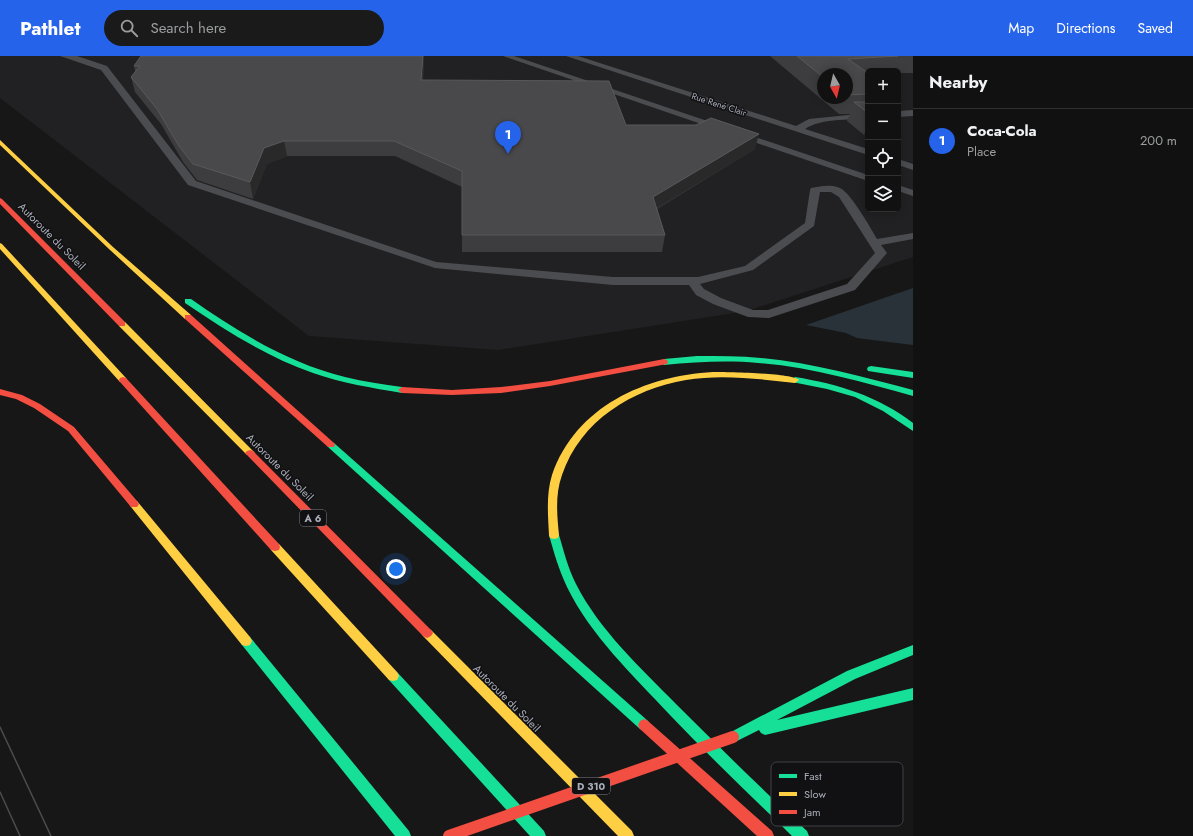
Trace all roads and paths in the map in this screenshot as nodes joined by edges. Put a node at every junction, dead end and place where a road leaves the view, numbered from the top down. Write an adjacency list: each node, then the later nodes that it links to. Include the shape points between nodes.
1 (64, 56): 21 (lane, via 104,68 192,183 435,265 613,281)
2 (507, 56): 13 (lane)
3 (570, 56): 7 (lane, Rue René Clair)
4 (913, 113): 5 (lane)
5 (901, 114)
6 (865, 116): 7 (lane, via 809,122)
7 (798, 130): 9 (lane, Rue René Clair)
8 (0, 142): 12 (main road)
9 (865, 151)
10 (901, 163): 11 (lane)
11 (913, 167)
12 (33, 172): 17 (main road); 39 (main road, via 111,248)
13 (865, 177)
14 (901, 189): 15 (lane)
15 (913, 193)
16 (0, 200): 38 (main road, Autoroute du Soleil / A 6)
17 (111, 235)
18 (913, 236): 19 (lane)
19 (874, 242): 21 (lane, via 881,253 851,287 769,314 752,314 717,301 700,292); 21 (lane, via 840,191 826,188 815,190 810,224 749,268)
20 (0, 245): 37 (main road)
21 (692, 281)
22 (179, 294): 23 (main road, via 246,339 305,368 336,378 412,391 503,390 660,363 721,358)
23 (770, 360): 24 (main road); 28 (main road, via 850,375)
24 (841, 365)
25 (862, 368): 26 (main road)
26 (913, 375)
27 (0, 392): 35 (main road, via 50,413 71,429 178,556)
28 (913, 393)
29 (913, 428): 33 (main road, via 884,407 826,385 743,374 694,376 646,386 608,406 580,431 569,445 558,471 552,505 557,550 574,589 599,631 672,709)
30 (913, 650): 32 (main road, D 310, via 851,675)
31 (913, 694): 32 (main road, D 310)
32 (733, 737): 36 (main road, D 310, bridge)
33 (771, 806)
34 (792, 826): 40 (main road)
35 (404, 836)
36 (449, 836)
37 (539, 836)
38 (627, 836)
39 (767, 836)
40 (802, 836)

